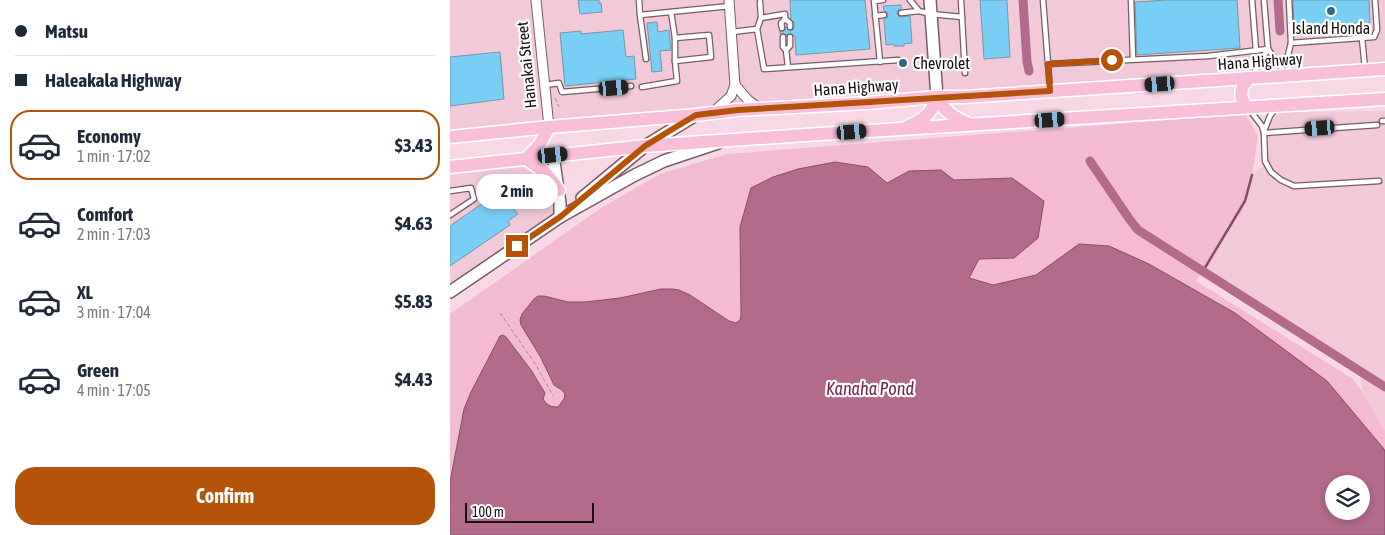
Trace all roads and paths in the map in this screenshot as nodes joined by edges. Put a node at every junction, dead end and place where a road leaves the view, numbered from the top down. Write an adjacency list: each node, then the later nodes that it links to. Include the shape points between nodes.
1 (536, 0): 50 (street, Hanakai Street)
2 (639, 0): 20 (lane)
3 (874, 0): 4 (lane); 22 (lane)
4 (884, 0)
5 (910, 0): 16 (lane)
6 (930, 0): 19 (street)
7 (961, 0): 23 (lane)
8 (1043, 0): 43 (lane)
9 (1131, 0): 39 (lane)
10 (1252, 0): 37 (lane)
11 (1264, 0): 35 (lane)
12 (1289, 0): 34 (lane)
13 (1375, 0): 33 (lane, via 1377,30 1374,36)
14 (760, 2): 24 (lane)
15 (730, 3): 17 (lane); 29 (street)
16 (919, 11): 18 (lane); 19 (lane)
17 (671, 12): 20 (lane); 31 (lane)
18 (902, 13)
19 (931, 14): 23 (lane); 55 (street)
20 (640, 15): 38 (lane)
21 (884, 15): 22 (lane)
22 (875, 16): 42 (lane)
23 (962, 16): 47 (lane)
24 (761, 18): 25 (lane, via 785,14); 28 (lane)
25 (785, 19): 26 (lane); 27 (lane)
26 (790, 27)
27 (782, 28)
28 (757, 29): 29 (lane); 44 (lane, via 764,69)
29 (732, 32): 51 (street)
30 (790, 37): 36 (lane, via 790,46)
31 (675, 38): 41 (lane); 41 (lane, via 709,35 711,57)
32 (783, 38): 36 (lane)
33 (1362, 38): 34 (lane); 46 (lane)
34 (1291, 43): 48 (lane)
35 (1268, 49): 37 (lane); 48 (lane); 49 (lane)
36 (786, 50): 44 (lane)
37 (1256, 51): 39 (lane)
38 (646, 59)
39 (1133, 59): 43 (lane)
40 (898, 60): 42 (lane)
41 (675, 61): 53 (lane, via 677,81)
42 (880, 62): 44 (lane)
43 (1048, 64): 54 (lane)
44 (788, 67)
45 (1385, 69): 46 (main road, Hana Highway)
46 (1365, 71): 48 (main road, Hana Highway)
47 (965, 73)
48 (1289, 76): 49 (main road, Hana Highway)
49 (1250, 78): 54 (main road, Hana Highway); 60 (main road, via 1241,91)
50 (545, 85): 52 (lane, via 559,83 562,92); 66 (street, Hanakai Street)
51 (736, 85): 61 (street); 62 (street, via 731,96)
52 (631, 86)
53 (642, 87)
54 (1050, 91): 55 (main road, Hana Highway)
55 (937, 97): 61 (main road, Hana Highway); 65 (main road, via 948,112); 67 (main road, via 928,115)
56 (555, 98): 59 (path)
57 (1385, 99): 58 (main road)
58 (1280, 105): 60 (main road); 68 (lane, via 1270,116)
59 (560, 106)
60 (1247, 107): 65 (main road); 68 (lane, via 1258,119)
61 (760, 109): 62 (main road, Hana Highway)
62 (712, 113): 63 (main road, Hana Highway)
63 (696, 115): 66 (main road, Hana Highway); 71 (street)
64 (1377, 124): 68 (lane)
65 (971, 125): 67 (main road)
66 (549, 126): 69 (main road, Hana Highway); 72 (main road); 73 (main road, via 540,144)
67 (900, 129): 70 (main road)
68 (1264, 133): 75 (lane, via 1265,161 1271,172 1294,186)
69 (450, 137)
70 (728, 140): 71 (main road); 79 (street, via 635,175)
71 (645, 146): 72 (main road); 79 (street)
72 (553, 155): 73 (main road); 76 (street)
73 (526, 159): 74 (main road); 76 (main road, via 545,172)
74 (450, 167)
75 (1379, 181)
76 (558, 190): 79 (street)
77 (450, 191): 78 (lane, via 472,188 474,199)
78 (450, 215)
79 (560, 217): 80 (street)
80 (450, 292)
81 (500, 313): 82 (path)
82 (553, 396)

